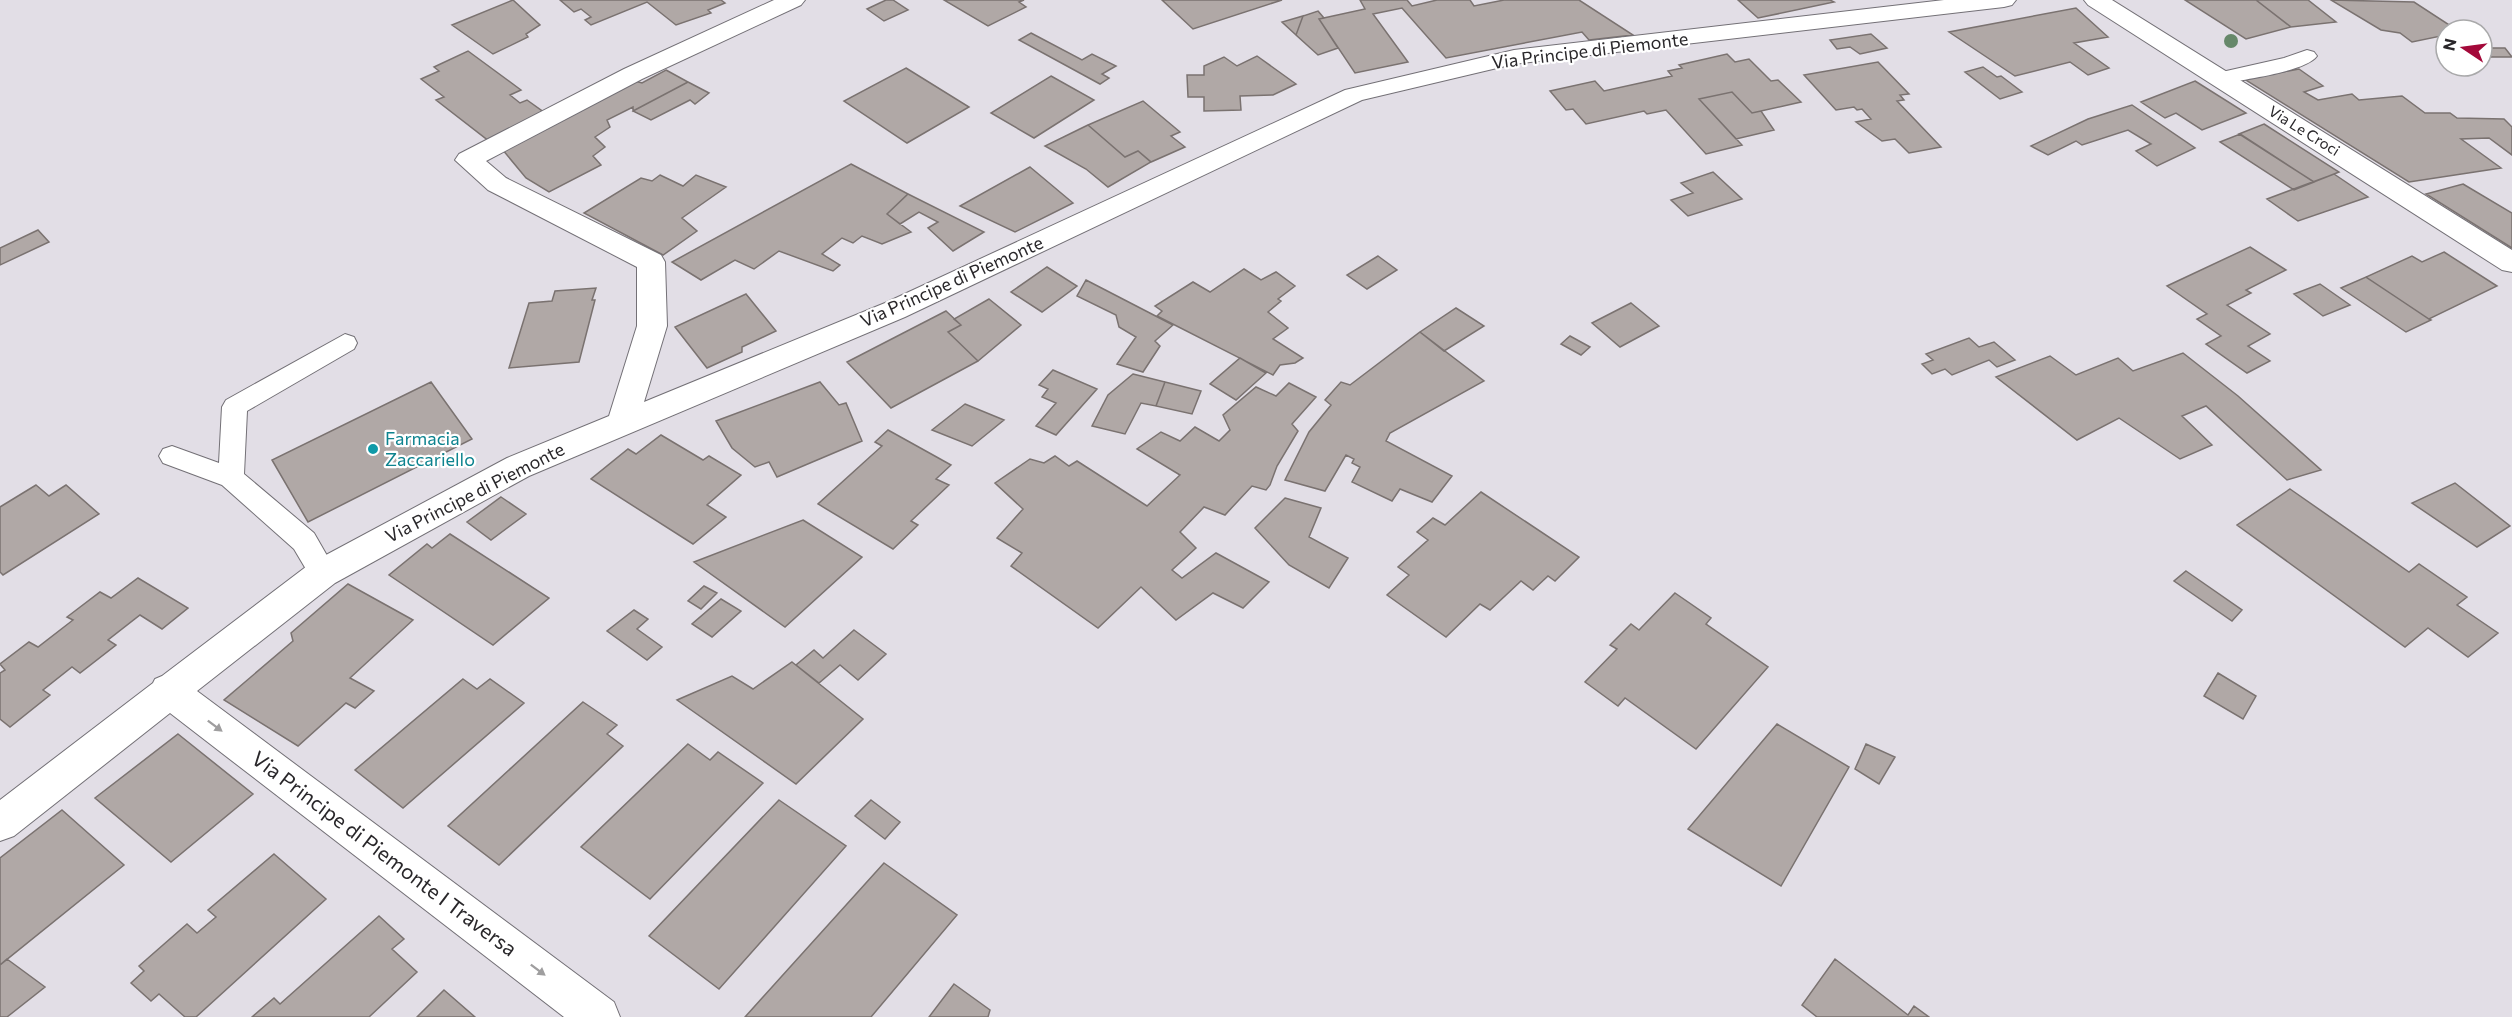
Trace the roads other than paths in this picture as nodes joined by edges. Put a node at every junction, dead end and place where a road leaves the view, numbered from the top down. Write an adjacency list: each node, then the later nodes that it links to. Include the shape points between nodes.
1 (793, 0): 8 (street, via 633,74 468,160 497,184 651,262 651,326)
2 (2004, 0): 8 (street, Via Principe di Piemonte, via 1514,57 1354,96 895,309)
3 (2096, 0): 5 (street, Via Le Croci)
4 (2307, 56): 5 (lane)
5 (2220, 78): 6 (street, Via Le Croci)
6 (2512, 263)
7 (345, 343): 10 (lane, via 235,407)
8 (623, 421): 11 (street, Via Principe di Piemonte, via 518,467)
9 (172, 456): 10 (lane)
10 (231, 478): 11 (lane, via 304,541)
11 (323, 573): 12 (street, Via Principe di Piemonte)
12 (168, 690): 13 (street, Via Principe di Piemonte); 14 (street, Via Principe di Piemonte I Traversa, one-way to 14)
13 (0, 823)
14 (600, 1017)

